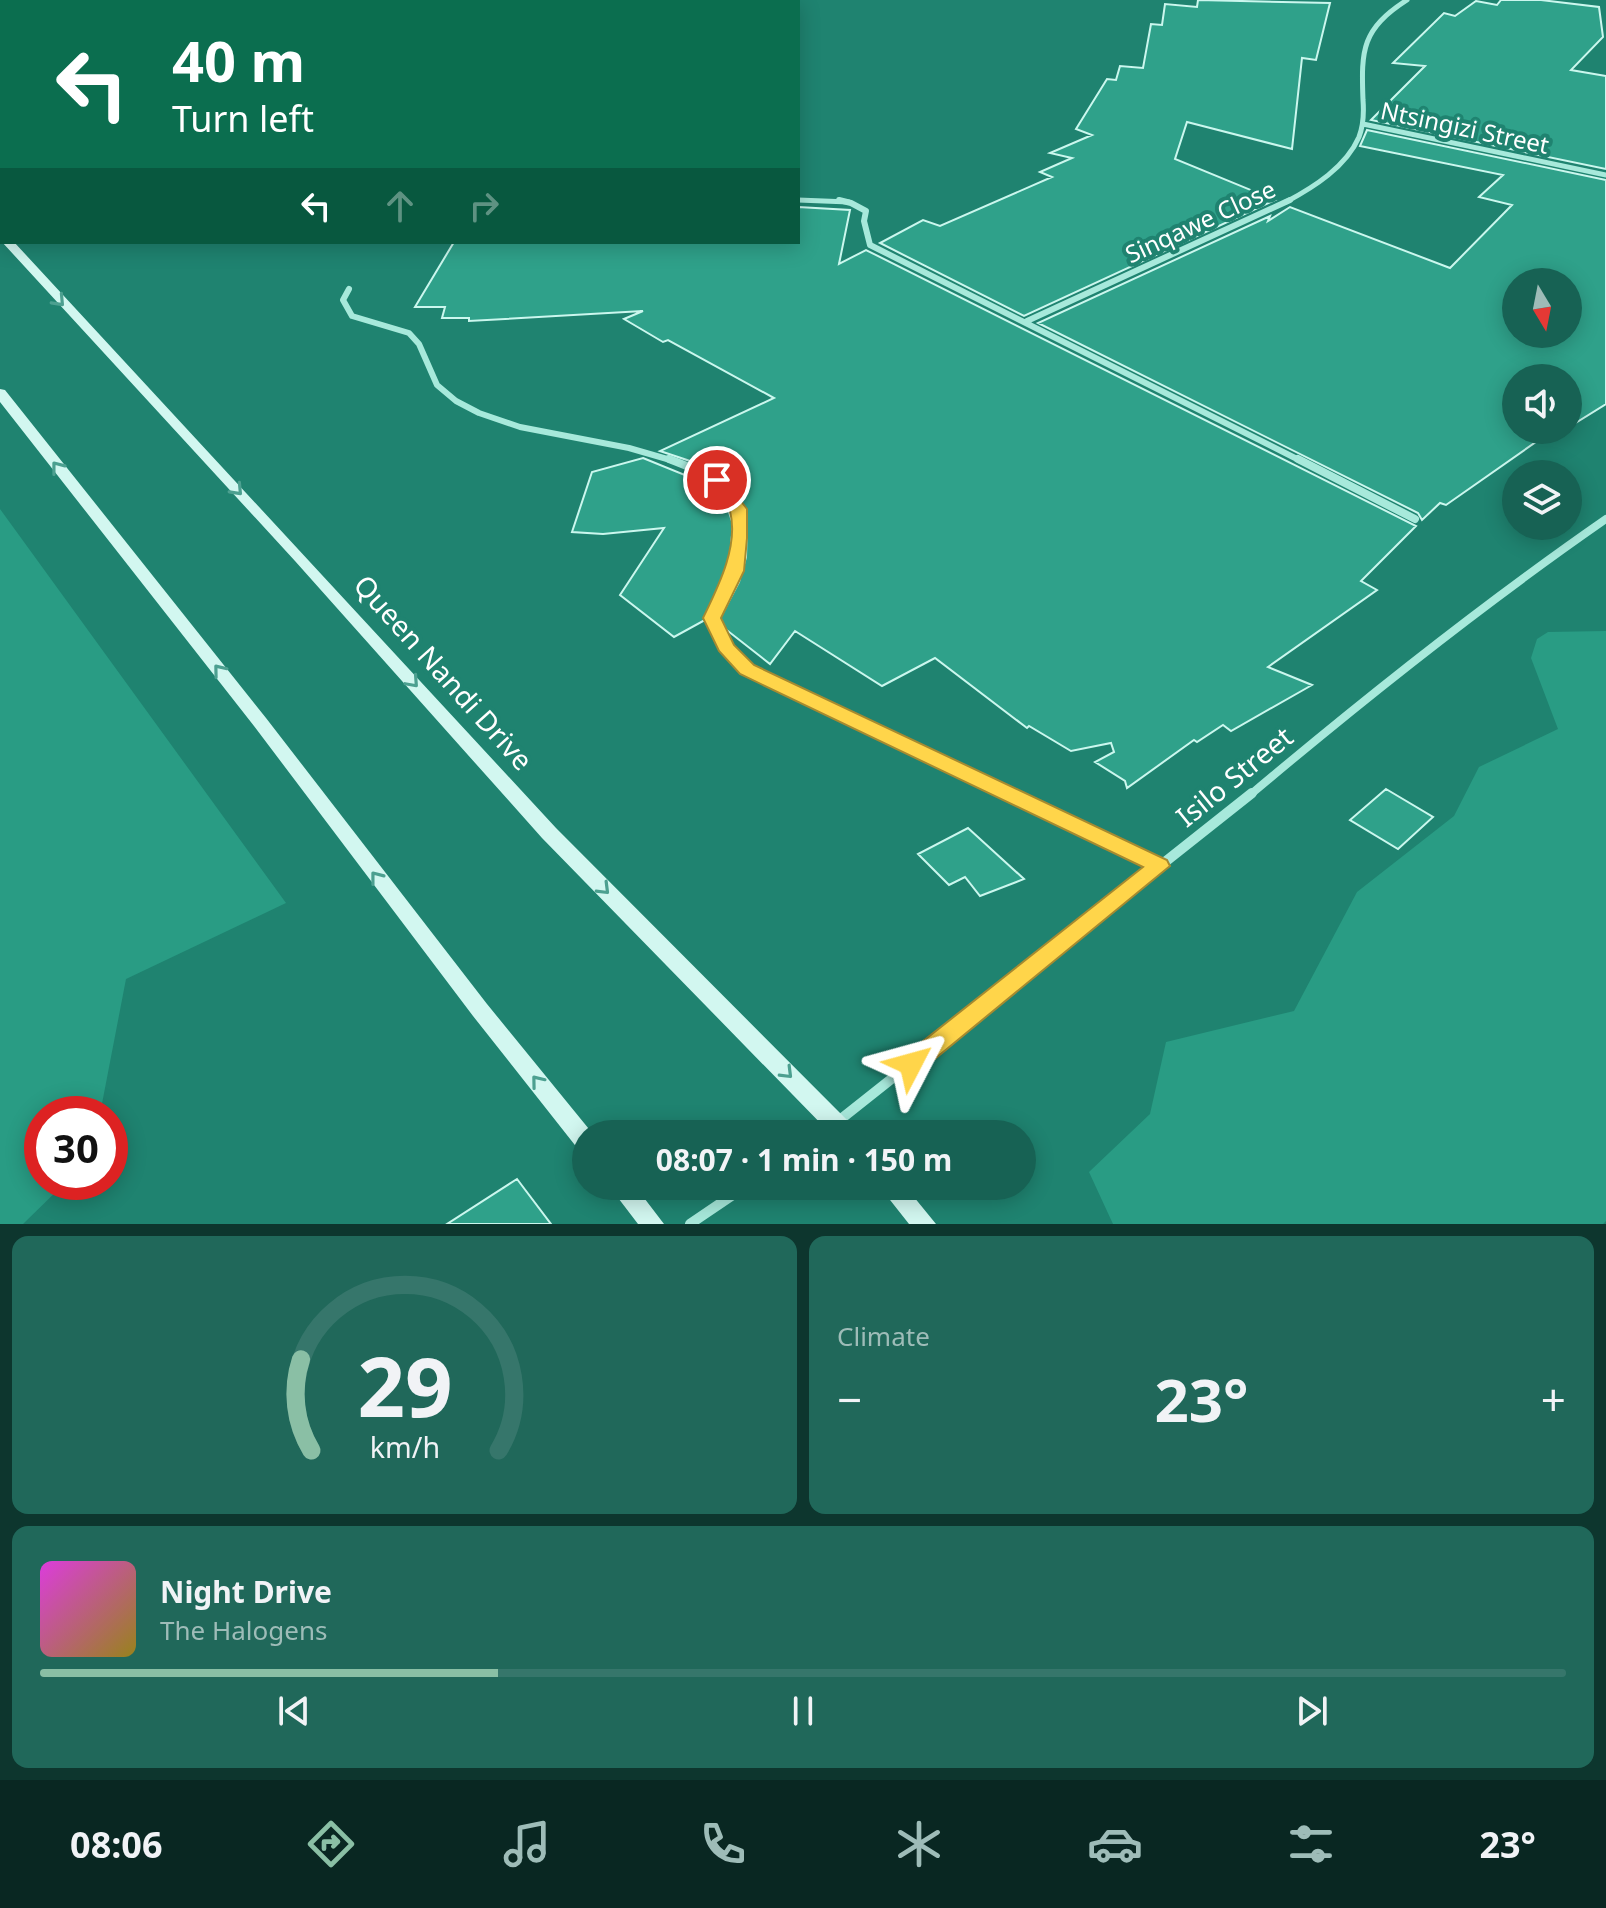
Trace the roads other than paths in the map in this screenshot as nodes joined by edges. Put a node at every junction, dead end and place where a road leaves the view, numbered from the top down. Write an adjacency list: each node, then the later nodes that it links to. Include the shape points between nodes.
1 (1407, 0): 2 (street, Ntsingizi Street, via 1385,12 1366,36)
2 (1363, 124): 3 (street, Ntsingizi Street); 7 (street, Sinqawe Close, via 1348,157 1321,182)
3 (1606, 175)
4 (800, 200): 7 (street, via 860,206 866,211 870,245)
5 (10, 244): 12 (main road, Queen Nandi Drive, one-way to 12, via 549,833)
6 (349, 289): 11 (street, via 343,300 348,313 411,335 421,345 437,386 457,401 522,428 654,455 717,480 738,509 739,538 735,571 712,618 725,647 747,669)
7 (1027, 321): 9 (street)
8 (0, 393): 14 (main road, one-way to 8)
9 (1415, 519)
10 (1606, 519): 11 (street, Isilo Street, via 1510,586)
11 (1159, 866): 13 (street, Isilo Street)
12 (824, 1120)
13 (848, 1120)
14 (572, 1125)
15 (632, 1200): 18 (main road)
16 (725, 1200): 19 (street)
17 (903, 1200): 20 (main road)
18 (652, 1224)
19 (690, 1224)
20 (924, 1224)

